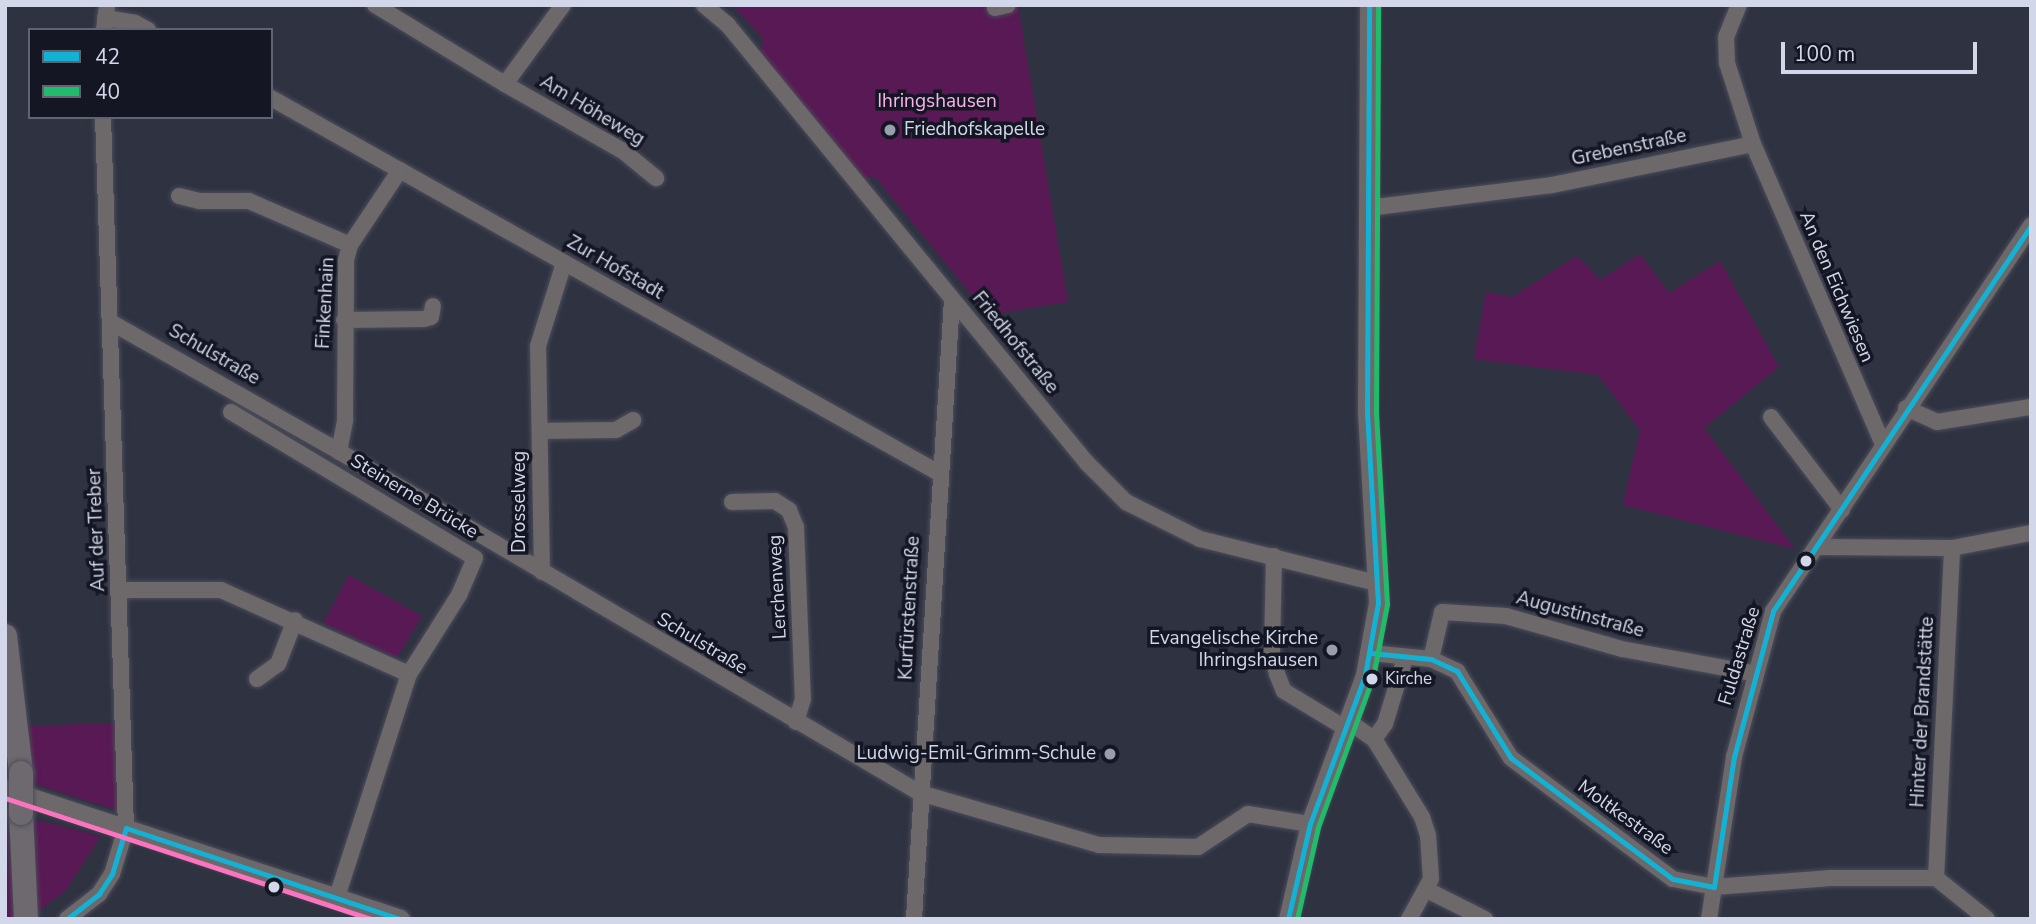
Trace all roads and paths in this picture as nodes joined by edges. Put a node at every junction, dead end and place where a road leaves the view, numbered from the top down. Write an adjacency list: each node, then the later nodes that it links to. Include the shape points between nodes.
1 (375, 5): 8 (street, Am Höheweg)
2 (563, 5): 8 (street, Am Höheweg)
3 (704, 5): 19 (street, Friedhofstraße, via 727,24)
4 (1369, 5): 15 (street)
5 (1739, 5): 11 (street, via 1726,37 1727,62)
6 (105, 18): 7 (street)
7 (144, 28)
8 (505, 84): 13 (street, Am Höheweg, via 623,151)
9 (273, 99): 12 (street, Zur Hofstadt)
10 (103, 119): 22 (street, Auf der Treber)
11 (1754, 144): 15 (street, Grebenstraße, via 1552,185); 29 (street, An den Eichwiesen)
12 (400, 170): 17 (street, Finkenhain); 18 (street, Zur Hofstadt)
13 (656, 178)
14 (178, 196): 17 (street, via 199,201 249,201)
15 (1368, 208): 39 (street, via 1367,445)
16 (2031, 225): 24 (street, Fuldastraße)
17 (350, 245): 21 (street, Finkenhain)
18 (564, 263): 28 (street, Drosselweg, via 538,346); 31 (street, Zur Hofstadt)
19 (952, 299): 31 (street, Kurfürstenstraße); 37 (street, Friedhofstraße, via 1087,463 1126,502 1200,539)
20 (433, 306): 21 (street, via 431,317 425,319)
21 (344, 320): 30 (street, Finkenhain, via 345,420)
22 (112, 323): 30 (street, Schulstraße); 40 (street, Auf der Treber)
23 (2031, 407): 24 (street, via 1937,422)
24 (1906, 408): 29 (street, Fuldastraße)
25 (231, 412): 47 (street, Steinerne Brücke, via 475,558 458,595)
26 (1771, 417): 33 (street)
27 (633, 420): 28 (street, Drosselweg, via 616,430)
28 (541, 431): 38 (street, Drosselweg)
29 (1883, 445): 33 (street, Fuldastraße)
30 (340, 452): 38 (street, Schulstraße)
31 (939, 473): 53 (street, Kurfürstenstraße)
32 (732, 502): 49 (street, Lerchenweg, via 775,501 789,510 796,527 803,699)
33 (1842, 510): 35 (street, Fuldastraße)
34 (2031, 533): 36 (street)
35 (1817, 547): 36 (street); 46 (street, Fuldastraße, via 1773,611)
36 (1952, 548): 56 (street, Hinter der Brandstätte)
37 (1274, 556): 39 (street, Friedhofstraße); 50 (street, via 1272,654 1284,691)
38 (542, 572): 49 (street, Schulstraße)
39 (1377, 583): 43 (street)
40 (120, 590): 41 (street, via 221,590); 55 (street, Auf der Treber)
41 (295, 620): 47 (street); 48 (street, via 278,664)
42 (5, 636): 52 (main road)
43 (1371, 653): 44 (street, Moltkestraße); 50 (street)
44 (1405, 658): 45 (street, Moltkestraße); 51 (street, via 1385,724)
45 (1431, 659): 46 (street, Augustinstraße, via 1441,612 1506,616 1622,649); 57 (street, Moltkestraße, via 1457,671 1511,758 1673,879)
46 (1754, 673): 57 (street, Fuldastraße, via 1734,757)
47 (409, 674): 59 (street, Steinerne Brücke)
48 (257, 680)
49 (796, 722): 53 (street, Schulstraße)
50 (1346, 724): 51 (street); 54 (street)
51 (1374, 739): 58 (street, via 1422,817 1430,851)
52 (13, 781): 55 (street); 60 (main road, bridge, via 21,813)
53 (920, 793): 54 (street, Schulstraße, via 1099,845 1198,848 1248,814); 63 (street, Kurfürstenstraße)
54 (1310, 824): 64 (street)
55 (126, 828): 59 (street); 61 (street, Auf der Treber, via 112,874 99,894)
56 (1936, 878): 57 (street, Moltkestraße, via 1831,878); 68 (street)
57 (1714, 887): 67 (street, Fuldastraße)
58 (1427, 890): 65 (street); 66 (street)
59 (337, 897): 62 (street)
60 (26, 914)
61 (67, 919)
62 (400, 919)
63 (915, 919)
64 (1288, 919)
65 (1409, 919)
66 (1485, 919)
67 (1709, 919)
68 (1987, 919)

